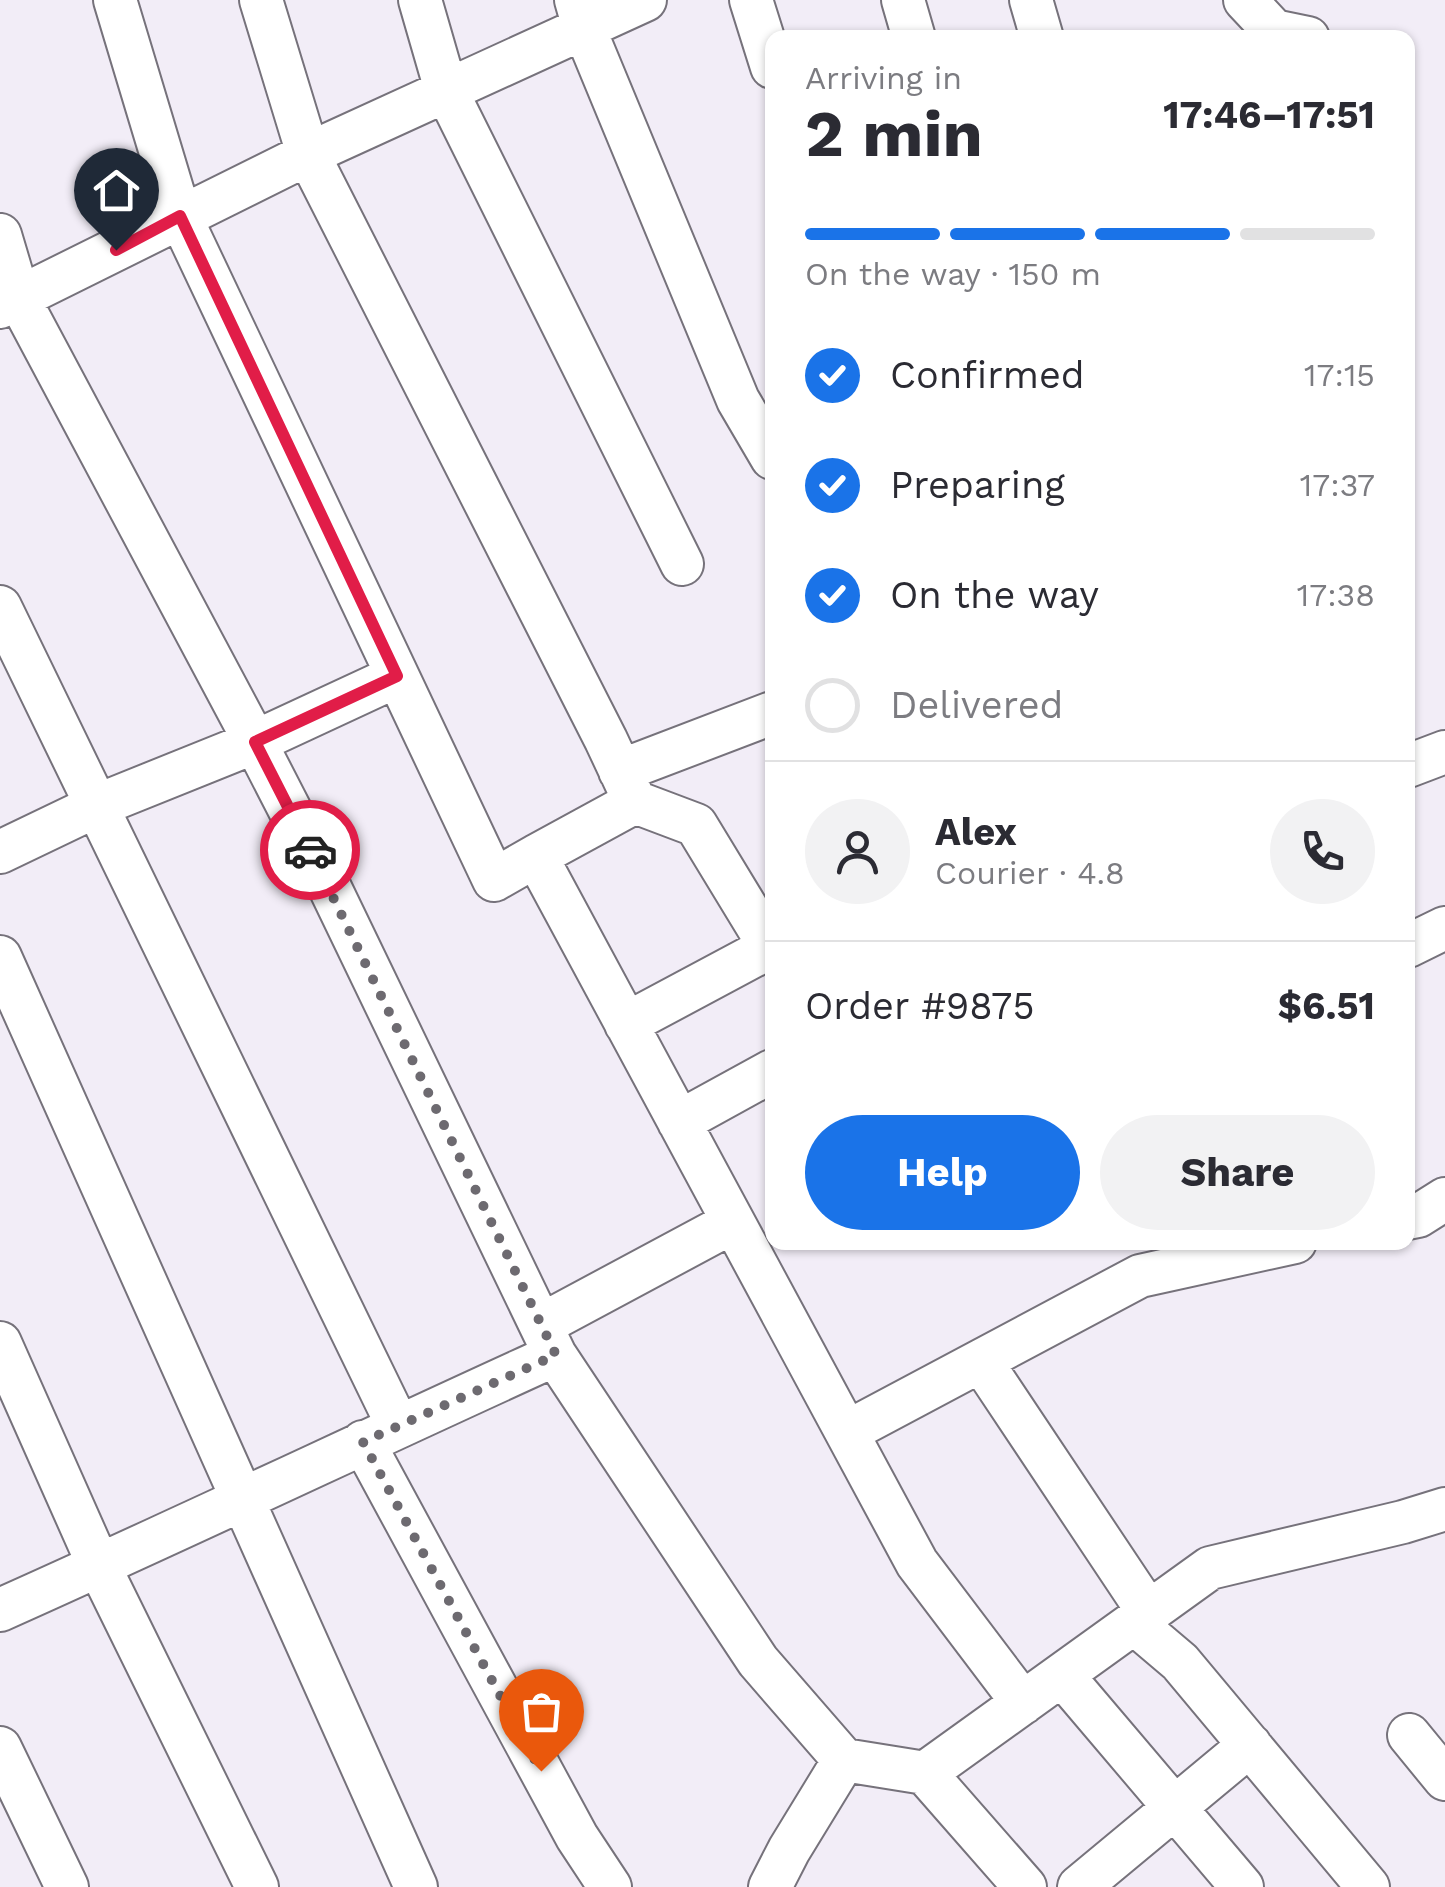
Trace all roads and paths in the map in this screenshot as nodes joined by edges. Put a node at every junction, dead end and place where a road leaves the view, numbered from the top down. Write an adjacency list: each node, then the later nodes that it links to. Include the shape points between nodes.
1 (115, 0): 16 (street)
2 (261, 0): 15 (street)
3 (420, 0): 14 (street)
4 (645, 0): 9 (street)
5 (751, 0): 13 (street)
6 (903, 0): 10 (street)
7 (1031, 0): 11 (street)
8 (1245, 0): 12 (street)
9 (580, 14): 14 (street); 19 (street, via 738,400)
10 (912, 30)
11 (1040, 30)
12 (1273, 30)
13 (765, 45)
14 (446, 90): 15 (street); 20 (street)
15 (308, 154): 16 (street); 27 (street)
16 (180, 216): 18 (street); 22 (street)
17 (0, 235): 18 (street)
18 (10, 303): 24 (street)
19 (765, 446)
20 (682, 564)
21 (0, 608): 28 (street)
22 (397, 676): 24 (street); 30 (street, via 494,880)
23 (765, 717): 27 (street)
24 (255, 742): 28 (street); 43 (street)
25 (1445, 752): 26 (street)
26 (1415, 763)
27 (628, 786): 30 (street); 32 (street, via 696,826)
28 (96, 806): 29 (street); 47 (street)
29 (0, 852)
30 (536, 856): 36 (street)
31 (1445, 928): 33 (street)
32 (765, 937)
33 (1415, 943)
34 (765, 952): 36 (street)
35 (0, 957): 48 (street)
36 (626, 1024): 38 (street)
37 (765, 1075): 38 (street)
38 (679, 1122): 41 (street)
39 (1445, 1199): 40 (street)
40 (1415, 1217)
41 (753, 1240): 43 (street); 46 (street)
42 (1259, 1250): 45 (street, via 1140,1276)
43 (548, 1340): 47 (street); 58 (street, via 758,1660)
44 (0, 1343): 50 (street)
45 (981, 1361): 46 (street); 52 (street)
46 (847, 1432): 54 (street, via 918,1563)
47 (381, 1434): 48 (street); 66 (street, via 577,1837)
48 (244, 1500): 50 (street); 65 (street)
49 (1445, 1509): 52 (street, via 1210,1568)
50 (98, 1566): 51 (street); 64 (street)
51 (0, 1610)
52 (1141, 1618): 53 (street); 56 (street)
53 (1062, 1675): 54 (street); 61 (street)
54 (1023, 1703): 59 (street)
55 (1409, 1735): 60 (street)
56 (1250, 1745): 61 (street); 70 (street)
57 (0, 1748): 63 (street)
58 (844, 1760): 59 (street); 62 (street)
59 (925, 1773): 67 (street)
60 (1445, 1779)
61 (1174, 1808): 68 (street); 69 (street)
62 (780, 1882)
63 (66, 1887)
64 (257, 1887)
65 (416, 1887)
66 (610, 1887)
67 (1025, 1887)
68 (1078, 1887)
69 (1242, 1887)
70 (1368, 1887)

